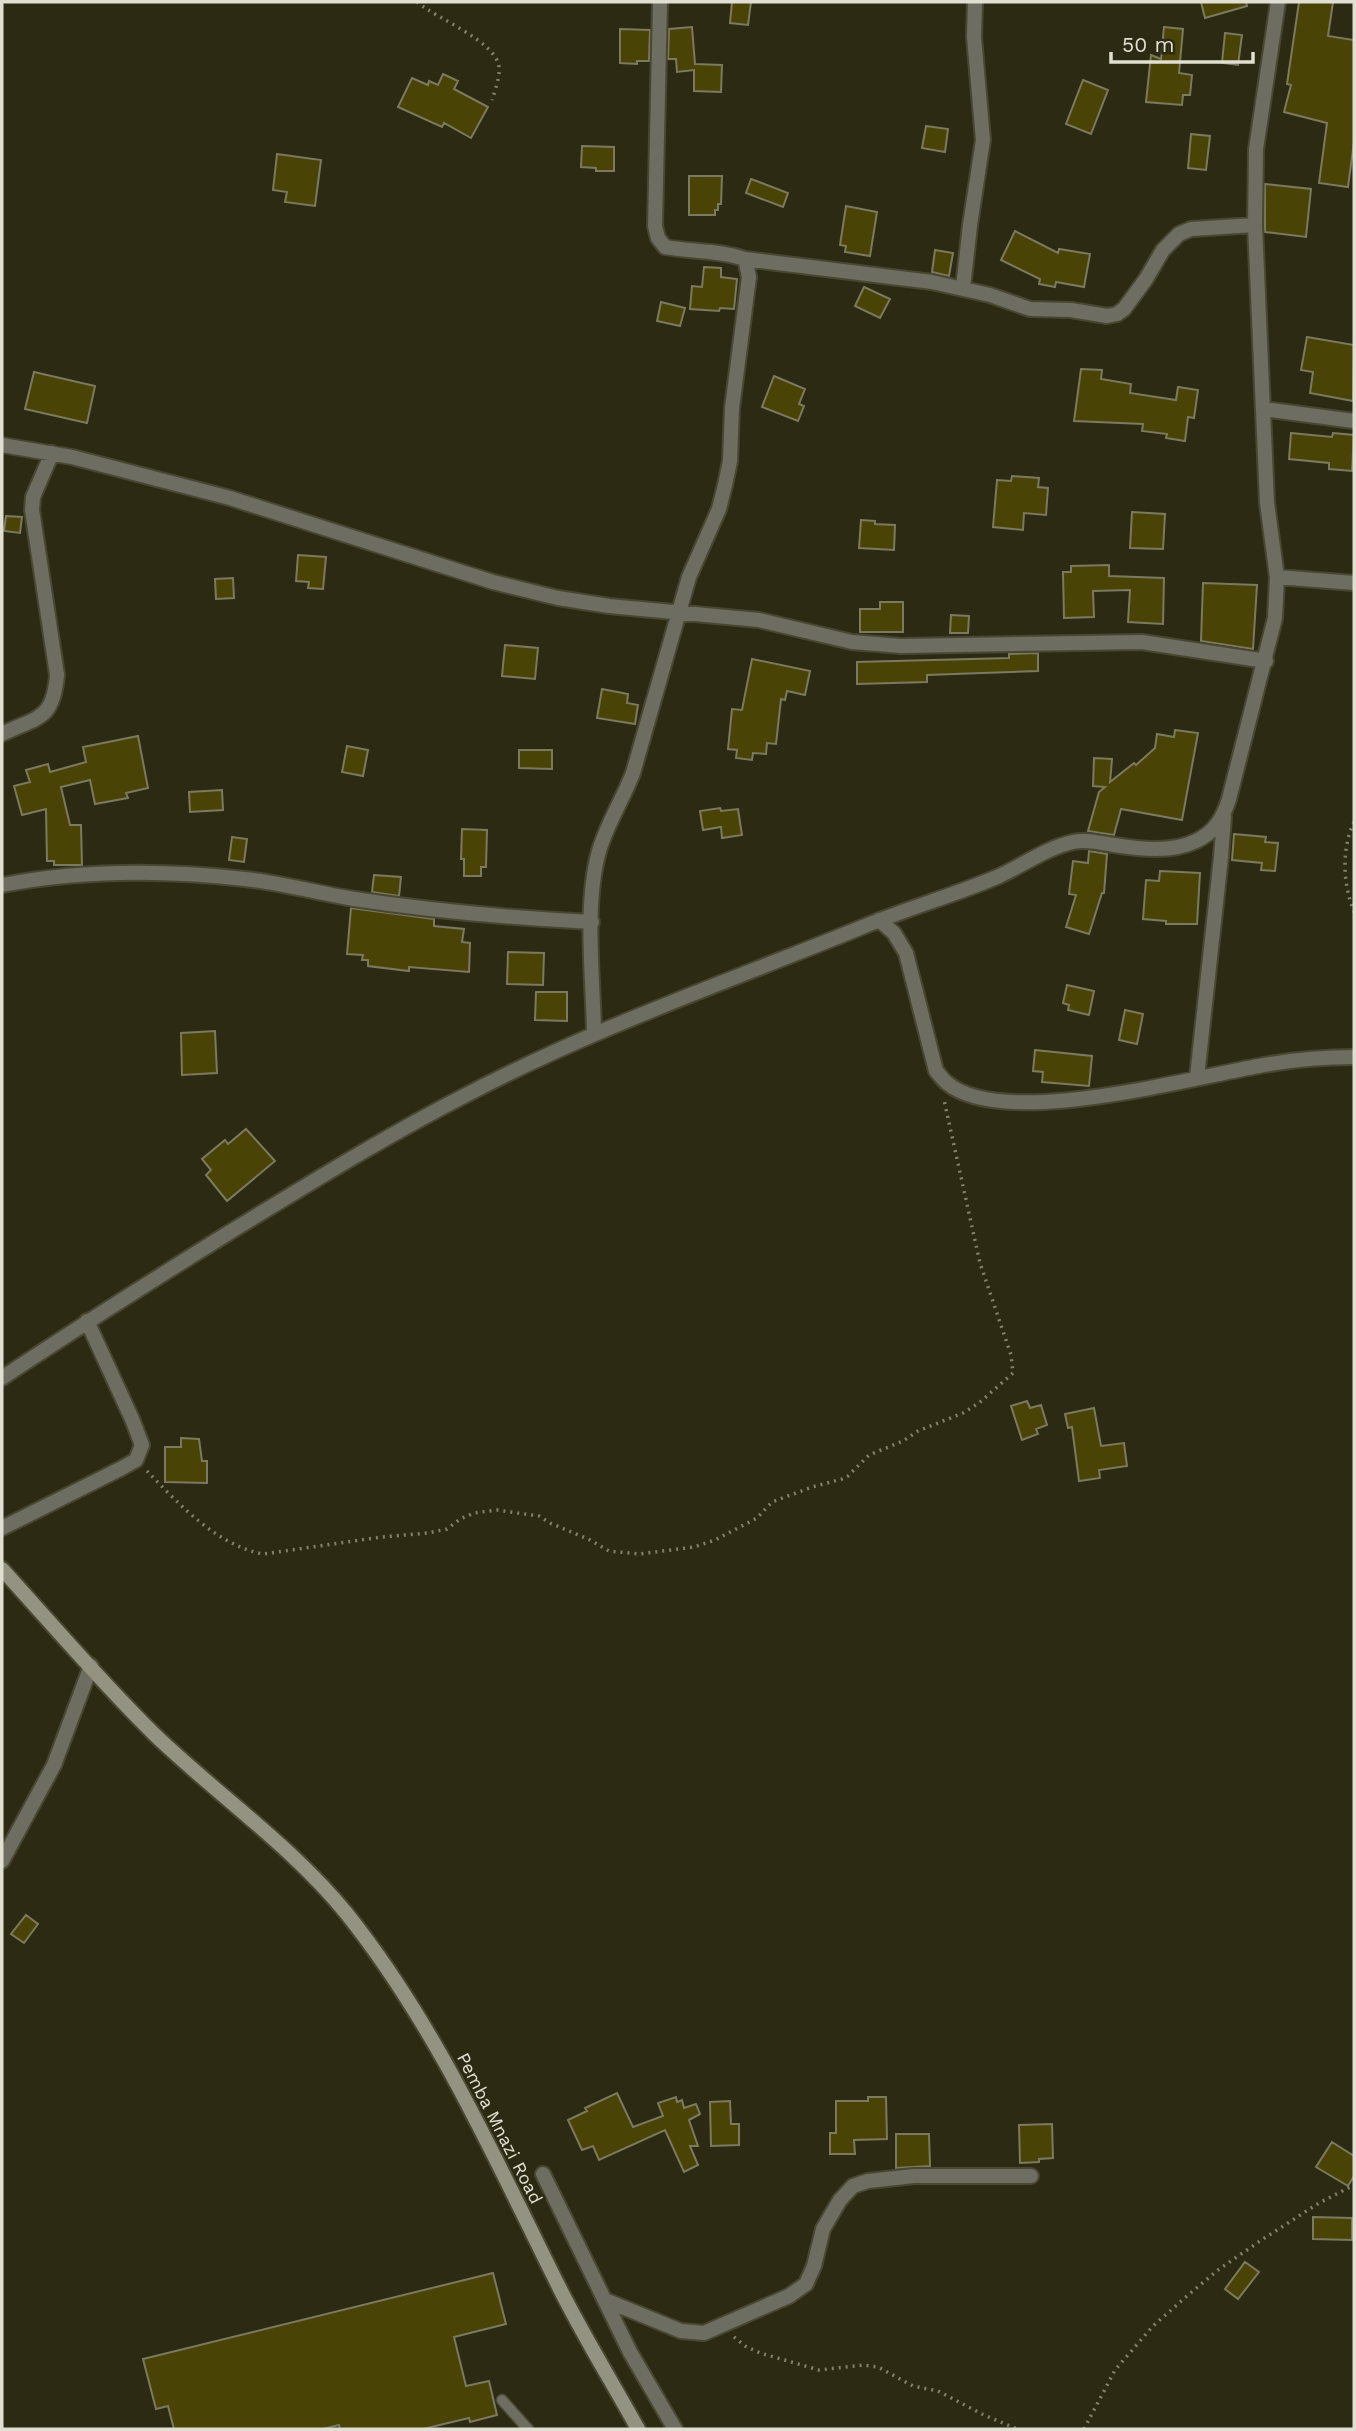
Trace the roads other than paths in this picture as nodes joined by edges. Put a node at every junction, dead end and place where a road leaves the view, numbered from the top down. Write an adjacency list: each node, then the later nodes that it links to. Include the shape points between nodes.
1 (660, 2): 5 (street, via 658,238 665,247)
2 (975, 2): 6 (street, via 983,140)
3 (1278, 2): 4 (street, via 1256,149)
4 (1255, 225): 6 (street, via 1191,229 1179,234 1117,314 1030,309); 7 (street)
5 (745, 259): 6 (street); 13 (street, via 749,277 730,461 719,509)
6 (963, 288)
7 (1264, 409): 8 (street); 11 (street, via 1267,503)
8 (1354, 421)
9 (2, 445): 10 (street)
10 (52, 453): 13 (street, via 230,498 506,586 558,598); 15 (street, via 32,510 57,675 55,694 45,713)
11 (1277, 577): 12 (street); 14 (street)
12 (1354, 583)
13 (678, 613): 14 (street, via 759,620 852,642 901,646 1142,642); 19 (street, via 633,773 598,853)
14 (1266, 661): 16 (street)
15 (2, 734)
16 (1224, 816): 18 (street, via 1214,829 1178,847 1146,849 1072,842 980,884); 22 (street)
17 (2, 885): 19 (street, via 74,876 196,875 487,916)
18 (879, 920): 20 (street); 22 (street, via 906,953 936,1071 961,1091 988,1100 1056,1101)
19 (592, 922): 20 (street)
20 (594, 1033): 23 (street, via 464,1096 330,1171)
21 (1354, 1057): 22 (street, via 1286,1061)
22 (1197, 1077)
23 (87, 1321): 24 (street); 25 (street, via 142,1445 136,1460)
24 (2, 1378)
25 (2, 1528)
26 (2, 1569): 27 (main road, Pemba Mnazi Road)
27 (92, 1666): 28 (street, via 54,1765); 34 (main road, Pemba Mnazi Road, via 153,1732 302,1863 346,1913 407,1996)
28 (2, 1861)
29 (543, 2174): 31 (street)
30 (1031, 2176): 31 (street, via 914,2176 853,2186 823,2230 806,2284 704,2333 652,2321)
31 (605, 2300): 35 (street)
32 (502, 2400): 33 (lane)
33 (527, 2429)
34 (638, 2429)
35 (674, 2429)

